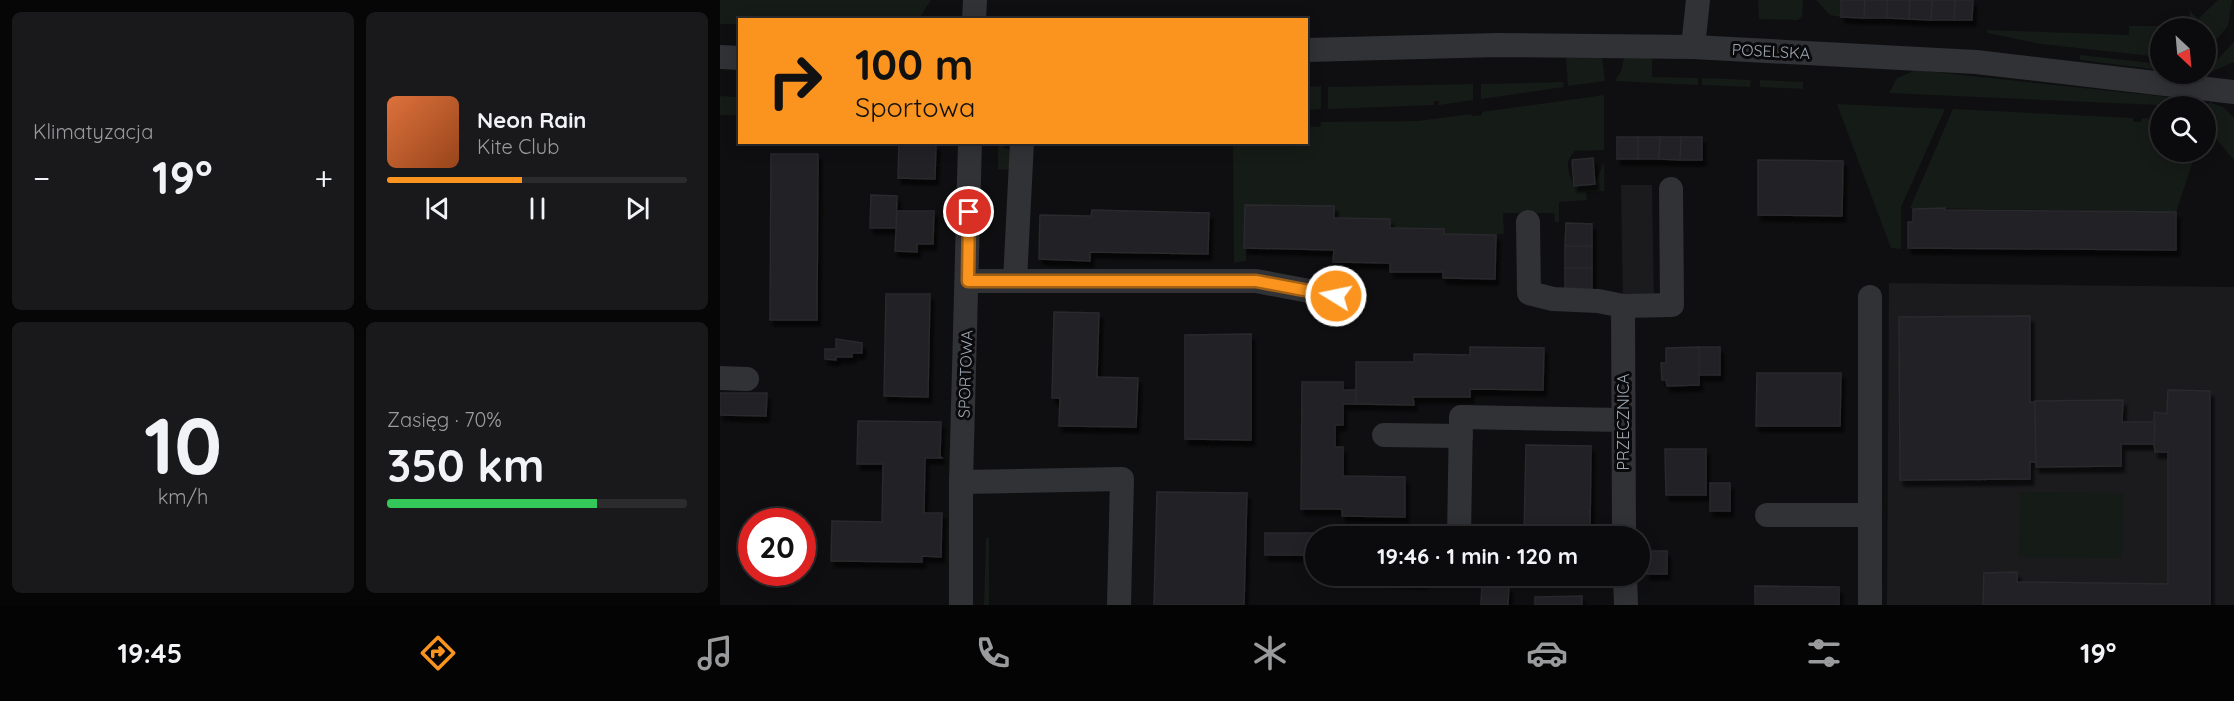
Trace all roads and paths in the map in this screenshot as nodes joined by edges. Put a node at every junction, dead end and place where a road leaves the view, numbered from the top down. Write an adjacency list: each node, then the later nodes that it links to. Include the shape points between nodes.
1 (975, 0): 3 (street)
2 (1698, 0): 4 (street)
3 (974, 18)
4 (1693, 47): 5 (street, POSELSKA, via 1498,45); 8 (street, POSELSKA, via 1976,62)
5 (1308, 50)
6 (720, 57): 7 (street)
7 (738, 58)
8 (2234, 92)
9 (970, 144): 13 (street, SPORTOWA)
10 (1022, 144): 14 (street)
11 (1671, 189): 17 (street, via 1672,305)
12 (1528, 222): 17 (street, via 1529,293)
13 (968, 281): 14 (street); 23 (street, SPORTOWA)
14 (1015, 281): 15 (street, via 1256,281)
15 (1336, 296)
16 (1870, 297): 25 (street)
17 (1623, 306): 20 (street, PRZECZNICA)
18 (720, 378): 19 (street)
19 (747, 379)
20 (1623, 420): 22 (street, via 1461,417); 27 (street, PRZECZNICA)
21 (1384, 435): 22 (street)
22 (1461, 436): 26 (street)
23 (961, 482): 29 (street, SPORTOWA); 30 (street, via 1122,479)
24 (1767, 515): 25 (street)
25 (1870, 515): 32 (street)
26 (1459, 526)
27 (1624, 526)
28 (1625, 586): 31 (street)
29 (962, 605)
30 (1119, 605)
31 (1626, 605)
32 (1870, 605)

